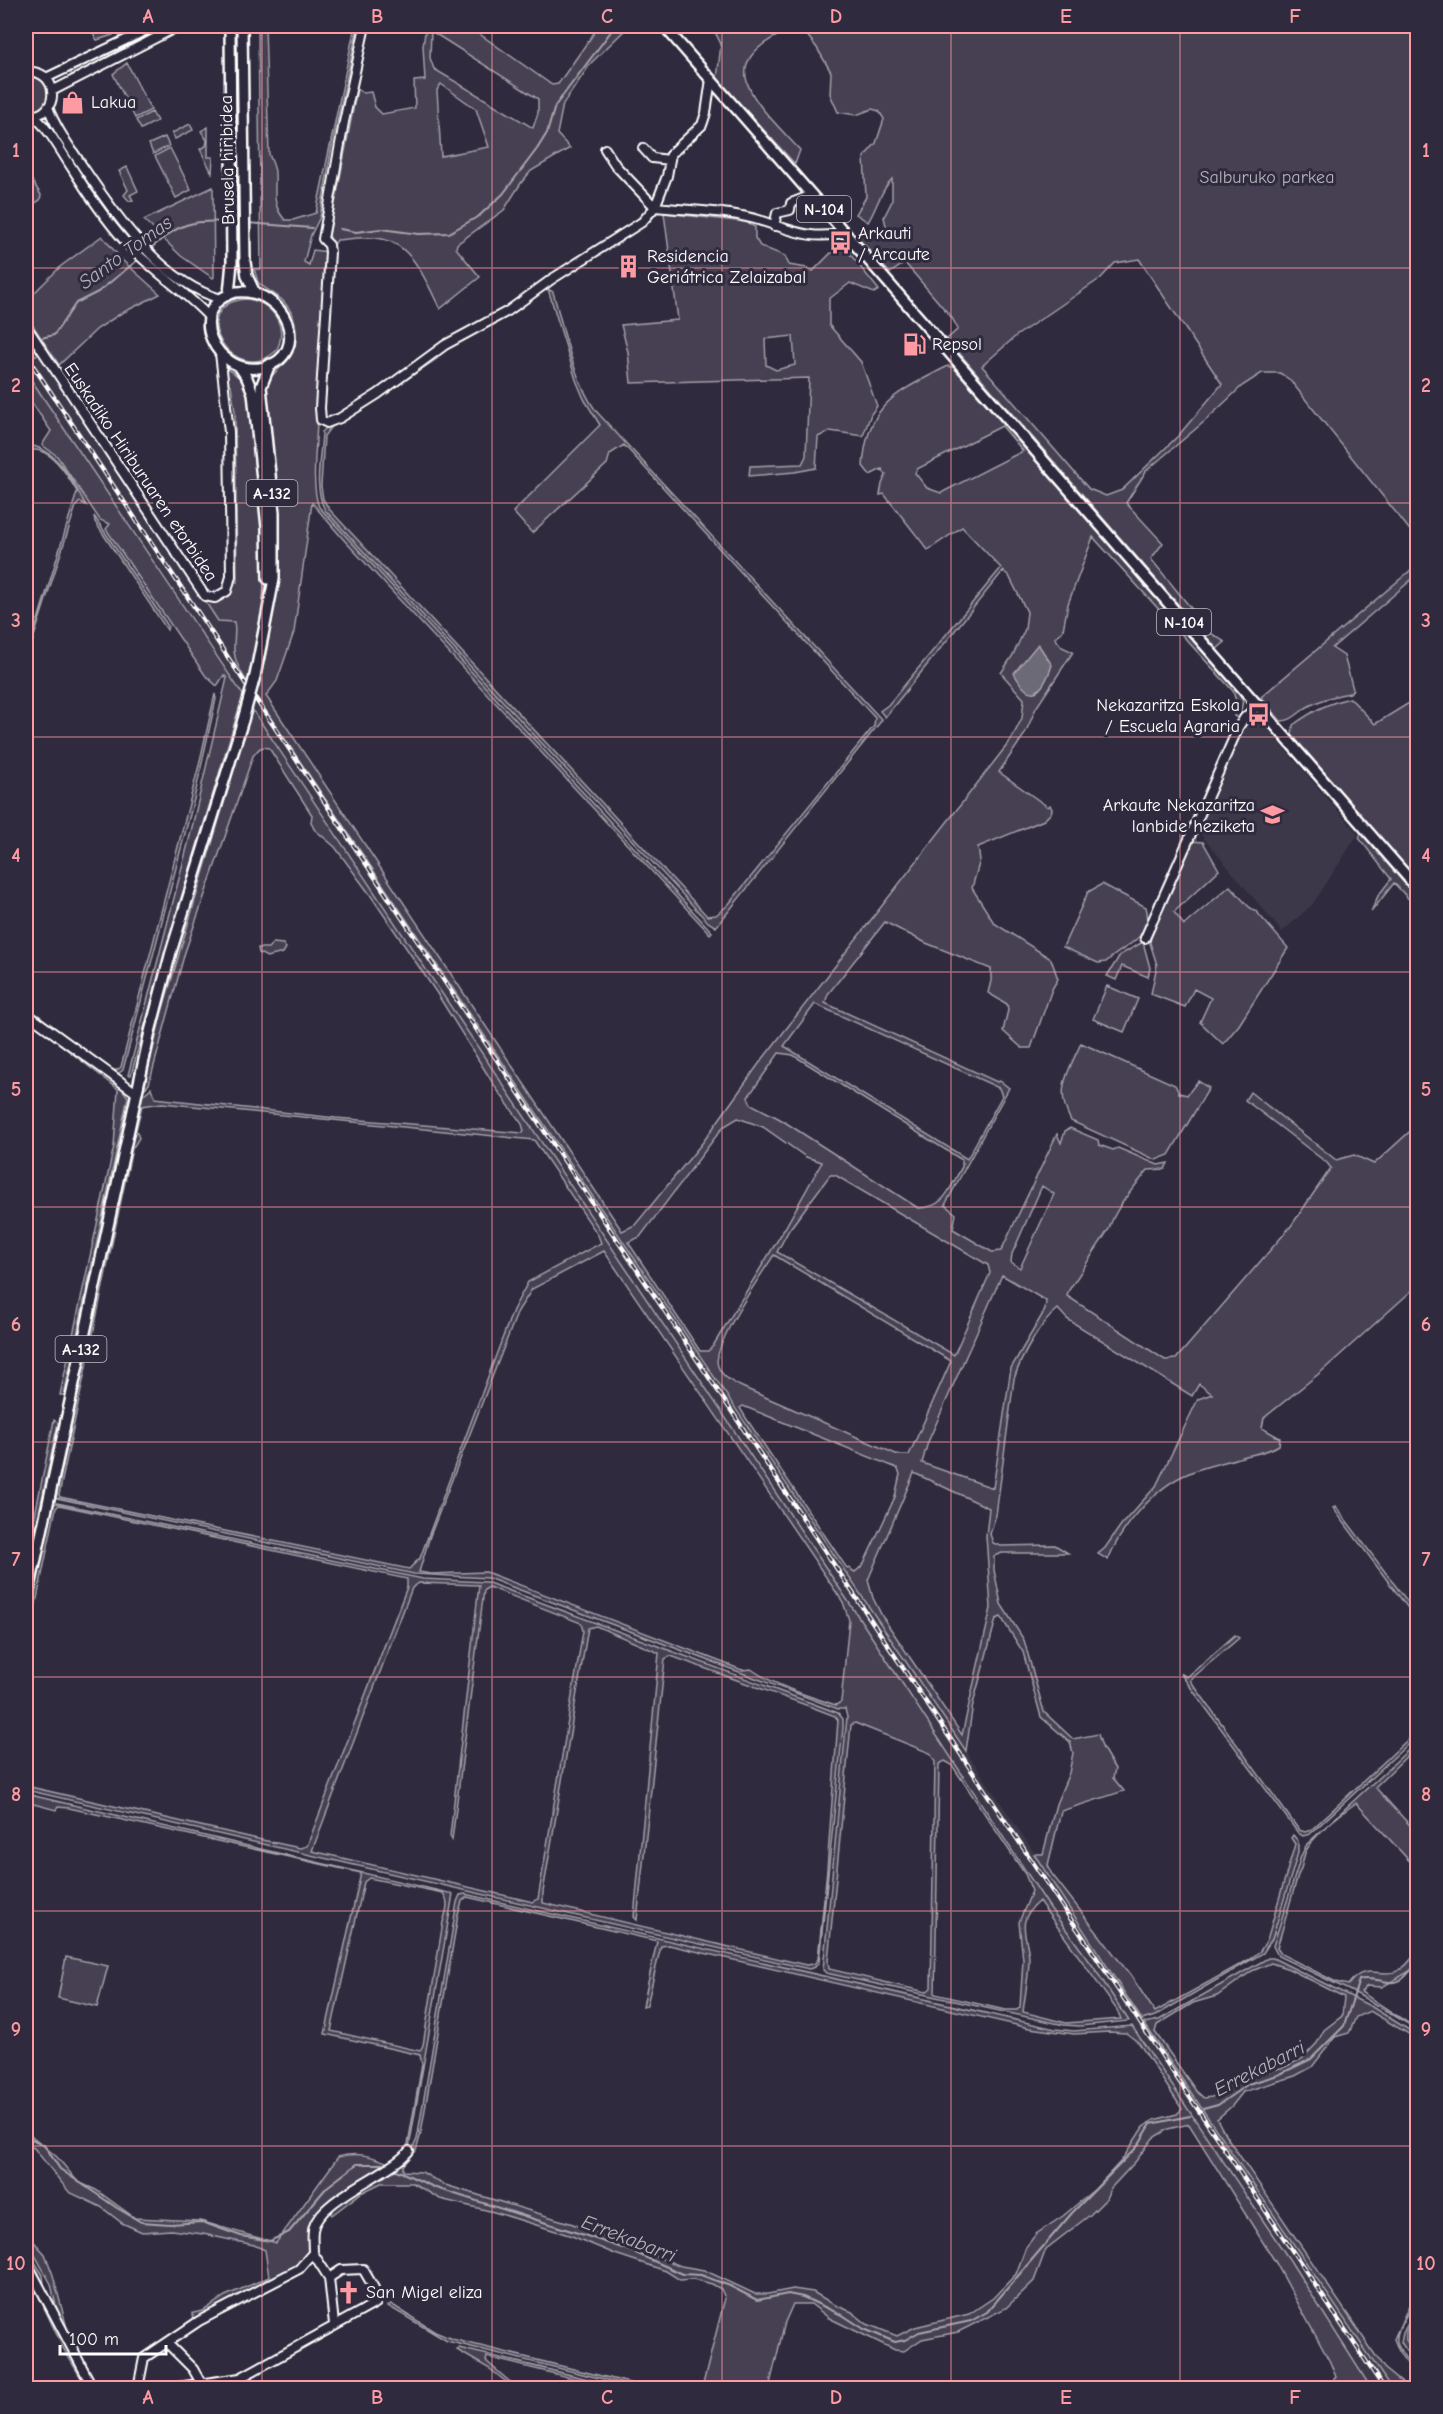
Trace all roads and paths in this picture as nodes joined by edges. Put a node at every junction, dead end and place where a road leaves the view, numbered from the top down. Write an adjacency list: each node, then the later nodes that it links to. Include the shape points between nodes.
1 (155, 26): 8 (street)
2 (179, 26): 10 (street)
3 (230, 26): 21 (main road, Brusela hiribidea, via 232,254)
4 (243, 26): 20 (main road, Brusela hiribidea, via 244,253 247,276)
5 (365, 26): 17 (street, via 323,239 330,252 321,420 327,423 340,418 445,345 508,311 642,222)
6 (664, 26): 9 (main road, N-104)
7 (26, 72): 8 (street)
8 (46, 78): 10 (street)
9 (711, 79): 15 (street, via 702,125 671,154); 16 (main road, N-104)
10 (52, 91): 11 (street)
11 (48, 107): 12 (street); 21 (street, via 56,125 132,233 169,269 201,292)
12 (29, 115): 22 (street, via 48,131 124,240)
13 (643, 148): 15 (street, via 652,158)
14 (605, 149): 17 (street)
15 (670, 160): 17 (street)
16 (812, 195): 18 (street, via 791,203 790,210 777,213); 19 (main road, N-104)
17 (655, 207): 18 (street, via 743,216)
18 (774, 226): 19 (street, via 811,237)
19 (845, 232): 28 (main road, N-104)
20 (255, 293): 21 (main road); 25 (main road, via 276,305 288,326 289,342 280,358)
21 (225, 297): 22 (main road)
22 (209, 317): 24 (main road, via 209,333)
23 (26, 326): 24 (street, Euskadiko Hiriburuaren etorbidea, via 205,596 215,598 227,591 231,576 229,432)
24 (220, 352): 26 (main road)
25 (270, 364): 26 (main road, via 257,368); 27 (main road, A-132, via 261,387 275,526 274,579)
26 (240, 366): 27 (main road, A-132, via 253,393 264,499 268,549)
27 (266, 623): 32 (main road, A-132, bridge, via 243,720 171,952)
28 (1258, 706): 29 (main road, N-104); 30 (street, via 1239,726)
29 (1418, 889)
30 (1145, 938)
31 (26, 1013): 32 (street)
32 (135, 1092): 33 (main road, A-132)
33 (26, 1605)
34 (409, 2151): 35 (street, via 398,2163 319,2216 313,2229)
35 (313, 2253): 37 (street); 39 (street, via 299,2269 200,2321)
36 (26, 2261): 41 (street)
37 (329, 2278): 38 (street); 38 (street, via 341,2270 363,2270 374,2288 376,2302)
38 (334, 2324): 40 (street, via 240,2378)
39 (167, 2343): 40 (street); 42 (street, via 144,2358)
40 (201, 2383): 43 (street)
41 (93, 2388)
42 (138, 2388)
43 (170, 2388)

